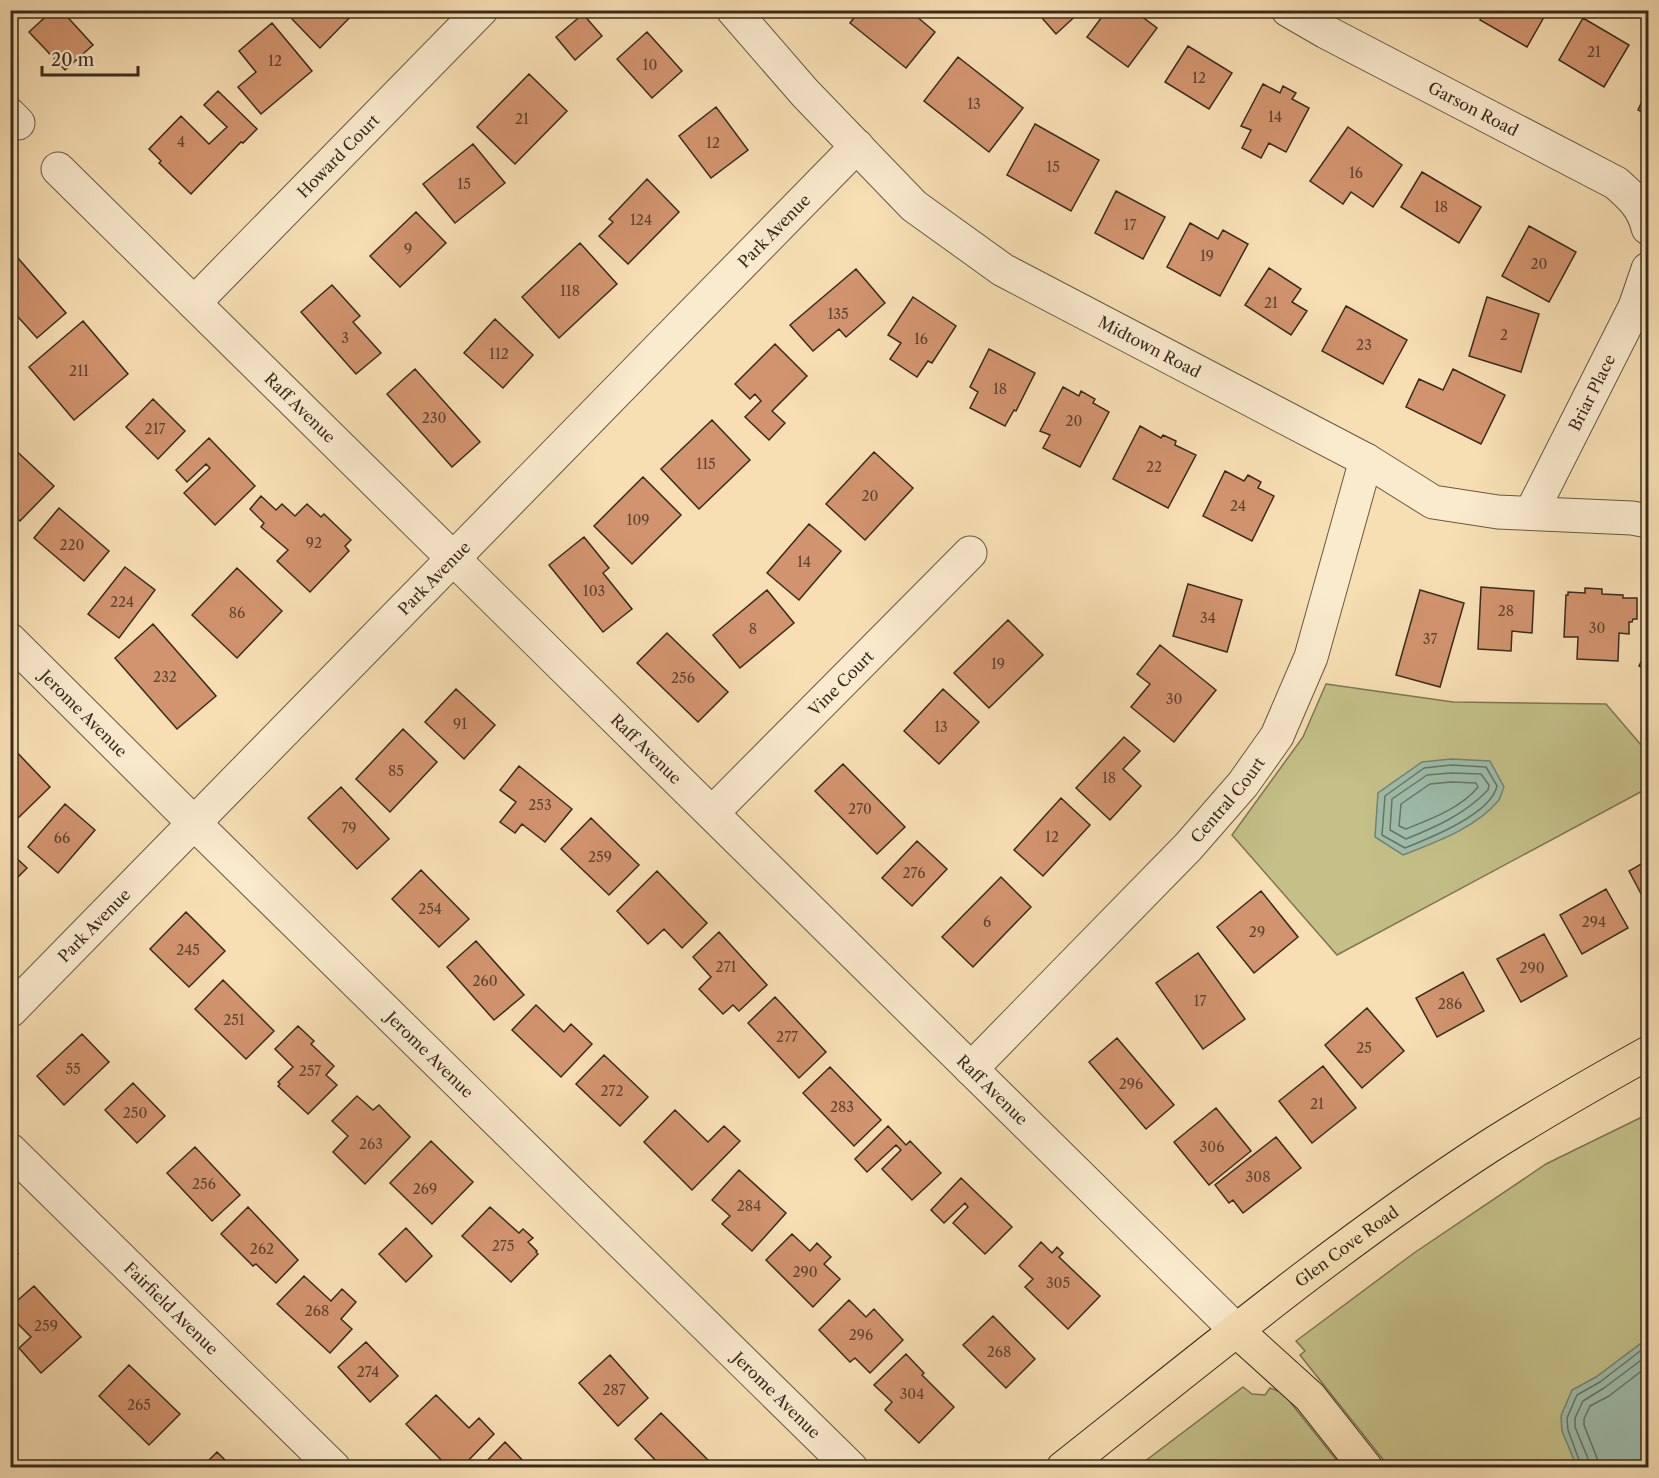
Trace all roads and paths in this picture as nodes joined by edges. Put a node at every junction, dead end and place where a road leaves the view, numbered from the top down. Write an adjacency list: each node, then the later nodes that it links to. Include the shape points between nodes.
1 (481, 10): 8 (street, Howard Court)
2 (734, 10): 4 (street, Midtown Road, via 805,93)
3 (1288, 10): 6 (street, Garson Road, via 1616,183 1636,201)
4 (857, 146): 9 (street, Midtown Road, via 914,206 1003,270); 13 (street, Park Avenue)
5 (58, 169): 8 (street, Raff Avenue)
6 (1647, 224)
7 (1648, 269): 10 (street, Briar Place, via 1635,308)
8 (194, 303): 13 (street, Raff Avenue)
9 (1366, 460): 10 (street, Midtown Road, via 1433,502); 19 (street, Central Court, via 1311,657 1277,736 1243,784 1188,847)
10 (1531, 513): 11 (street, Midtown Road)
11 (1648, 521)
12 (970, 553): 15 (street, Vine Court)
13 (453, 558): 15 (street, Raff Avenue); 16 (street, Park Avenue)
14 (10, 640): 16 (street, Jerome Avenue)
15 (712, 813): 19 (street, Raff Avenue)
16 (194, 823): 17 (street, Park Avenue); 23 (street, Jerome Avenue)
17 (10, 1011)
18 (1648, 1053): 21 (main road, Glen Cove Road, via 1460,1166)
19 (971, 1069): 21 (street, Raff Avenue)
20 (10, 1150): 22 (street, Fairfield Avenue)
21 (1236, 1330): 24 (main road, Glen Cove Road); 25 (main road, via 1310,1397)
22 (334, 1467)
23 (851, 1467)
24 (1063, 1467)
25 (1366, 1467)

